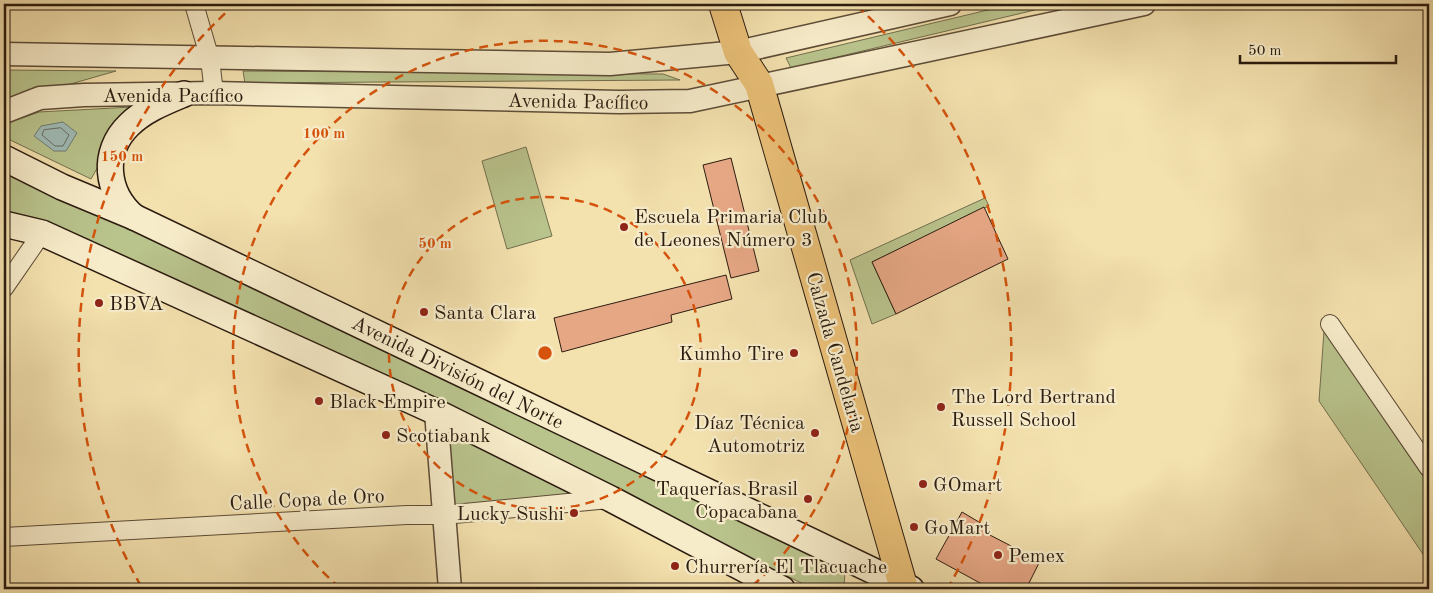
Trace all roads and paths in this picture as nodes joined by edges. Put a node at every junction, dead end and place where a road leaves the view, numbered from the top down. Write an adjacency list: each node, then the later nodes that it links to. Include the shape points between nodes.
1 (194, 4): 7 (street)
2 (723, 4): 5 (main road, Calzada Candelaria)
3 (950, 4): 5 (street, Avenida Pacífico)
4 (1144, 4): 8 (street, Avenida Pacífico)
5 (738, 52): 7 (street, Avenida Pacífico, via 610,64); 8 (main road, Calzada Candelaria)
6 (4, 54): 7 (street, Avenida Pacífico)
7 (210, 59): 9 (street)
8 (759, 84): 9 (street, Avenida Pacífico, via 690,101); 24 (main road, Calzada Candelaria)
9 (214, 93): 10 (street, Avenida Pacífico)
10 (184, 94): 11 (street, Avenida Pacífico, via 40,98); 13 (main road, via 139,117 115,144 111,184 124,208)
11 (4, 112)
12 (4, 158): 13 (main road, Avenida División del Norte)
13 (134, 217): 24 (main road, Avenida División del Norte)
14 (4, 224): 15 (main road)
15 (42, 233): 16 (street); 18 (main road)
16 (4, 288)
17 (1330, 324): 19 (street)
18 (436, 412): 20 (main road); 21 (street)
19 (1429, 468)
20 (611, 499): 21 (street, Calle Copa de Oro); 23 (main road)
21 (444, 515): 22 (street, Calle Copa de Oro, via 407,514); 25 (street)
22 (4, 537)
23 (772, 587)
24 (906, 588)
25 (450, 589)

